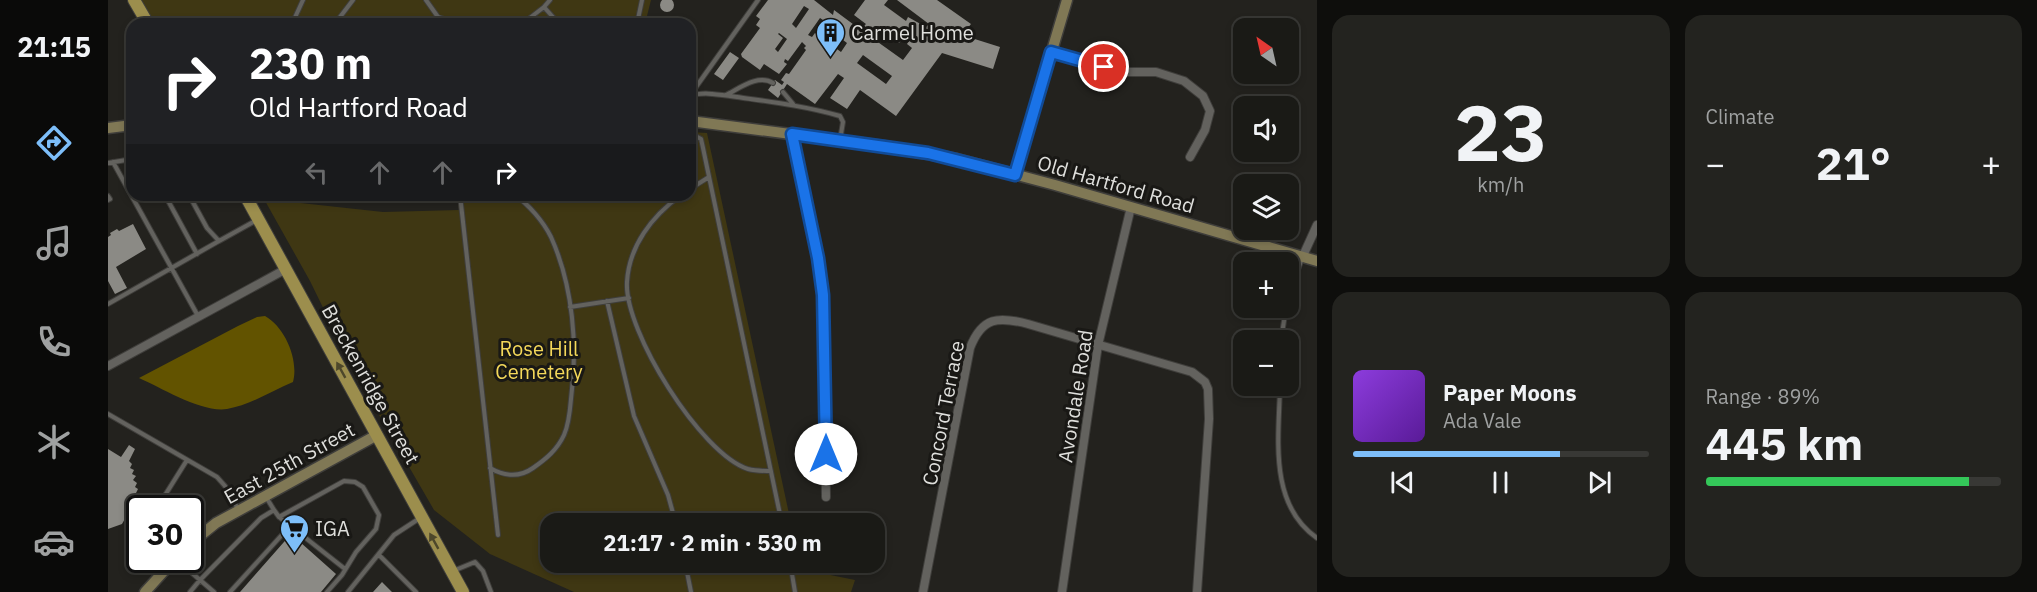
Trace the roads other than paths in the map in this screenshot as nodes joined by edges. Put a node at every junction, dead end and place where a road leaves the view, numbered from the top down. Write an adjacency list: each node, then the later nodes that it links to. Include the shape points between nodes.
1 (134, 0): 10 (main road)
2 (303, 0): 11 (lane)
3 (353, 0): 12 (lane)
4 (426, 0): 13 (lane)
5 (550, 0): 9 (lane)
6 (642, 0): 16 (lane)
7 (758, 0): 19 (lane)
8 (1068, 0): 17 (main road)
9 (544, 7): 14 (lane); 15 (lane)
10 (144, 18)
11 (295, 18)
12 (339, 18)
13 (441, 18)
14 (530, 18)
15 (554, 18)
16 (638, 18)
17 (1051, 52): 30 (street, via 1121,72 1156,72 1184,81 1203,96 1210,111); 33 (main road)
18 (773, 83): 22 (lane, via 753,82)
19 (696, 88)
20 (783, 92): 23 (lane)
21 (696, 95): 22 (lane)
22 (725, 96): 23 (lane)
23 (793, 104): 29 (lane, via 840,116)
24 (696, 122): 27 (main road, Old Hartford Road)
25 (126, 126): 26 (main road)
26 (108, 128)
27 (792, 134): 29 (main road, Old Hartford Road); 69 (street, via 823,295)
28 (696, 136): 34 (lane, via 701,139)
29 (840, 140): 33 (main road, Old Hartford Road, via 928,153)
30 (1190, 157)
31 (126, 160): 32 (lane)
32 (111, 162): 36 (lane)
33 (1015, 175): 44 (main road, Old Hartford Road)
34 (709, 177): 35 (lane); 66 (lane)
35 (696, 185)
36 (126, 188)
37 (133, 201): 52 (lane)
38 (168, 201): 48 (lane)
39 (192, 201): 47 (lane)
40 (248, 201): 45 (main road, Breckenridge Street)
41 (461, 201): 65 (lane)
42 (521, 201): 57 (lane, via 551,237)
43 (673, 201): 54 (lane, via 652,221 637,245 629,268)
44 (1131, 207): 49 (main road, Old Hartford Road); 59 (street, Avondale Road)
45 (259, 219): 47 (lane); 53 (main road, Breckenridge Street)
46 (1317, 225): 49 (street)
47 (219, 241): 48 (lane)
48 (198, 254): 52 (lane)
49 (1302, 258): 50 (main road, Old Hartford Road); 51 (lane)
50 (1317, 261)
51 (1299, 267)
52 (171, 268): 56 (lane); 58 (lane)
53 (286, 269): 58 (street); 63 (main road, Breckenridge Street, one-way to 53)
54 (629, 298): 55 (lane); 66 (lane, via 643,346 699,432 746,469)
55 (607, 301): 57 (lane); 72 (lane, via 634,416)
56 (108, 304)
57 (570, 307): 65 (lane, via 573,383 565,433 551,455 528,471 507,476)
58 (198, 317): 60 (street)
59 (1098, 345): 99 (street, Concord Terrace, via 1002,319 991,321 975,336); 100 (street, Avondale Road); 101 (street, Concord Terrace, via 1192,372 1208,389)
60 (108, 366)
61 (1280, 396): 79 (lane, via 1282,489 1300,521)
62 (108, 414): 64 (lane)
63 (377, 435): 68 (main road, East 25th Street); 75 (main road, Breckenridge Street)
64 (187, 460): 67 (lane); 70 (lane, via 217,477)
65 (490, 468): 78 (lane)
66 (771, 471): 73 (lane)
67 (165, 495)
68 (265, 495): 70 (main road, East 25th Street); 71 (lane)
69 (826, 497)
70 (239, 510): 77 (main road, East 25th Street)
71 (274, 510): 74 (lane); 87 (lane, via 261,518)
72 (673, 513)
73 (780, 513)
74 (279, 517): 76 (lane); 81 (lane, via 344,481 363,487 379,515 376,529)
75 (421, 517): 80 (lane, via 394,536); 82 (main road, Breckenridge Street, one-way to 75)
76 (290, 526): 81 (lane); 91 (lane)
77 (204, 533)
78 (498, 535)
79 (1317, 538)
80 (379, 555): 93 (lane); 94 (lane)
81 (345, 569): 92 (lane)
82 (452, 572): 95 (main road, Breckenridge Street); 96 (lane, via 475,562)
83 (163, 573): 88 (main road)
84 (191, 573): 87 (lane)
85 (687, 573): 97 (lane)
86 (792, 573): 98 (lane)
87 (200, 580): 89 (lane); 90 (lane)
88 (145, 592)
89 (190, 592)
90 (214, 592)
91 (230, 592)
92 (327, 592)
93 (348, 592)
94 (416, 592)
95 (463, 592)
96 (491, 592)
97 (691, 592)
98 (795, 592)
99 (924, 592)
100 (1062, 592)
101 (1197, 592)

